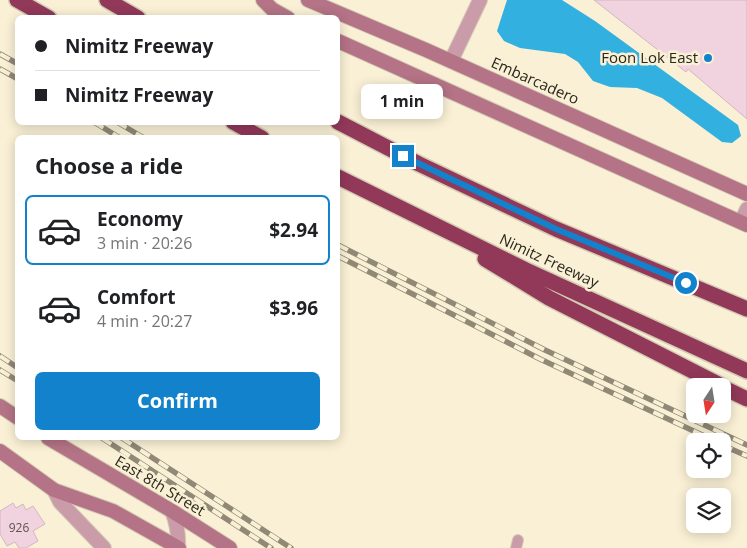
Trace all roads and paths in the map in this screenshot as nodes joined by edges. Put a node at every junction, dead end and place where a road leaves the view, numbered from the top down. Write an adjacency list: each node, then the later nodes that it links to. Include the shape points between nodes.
1 (17, 0): 6 (highway)
2 (107, 0): 7 (highway)
3 (263, 0): 8 (main road)
4 (308, 0): 10 (main road, Embarcadero)
5 (480, 0): 10 (street)
6 (43, 15)
7 (133, 15)
8 (283, 15)
9 (340, 43): 18 (main road)
10 (451, 61): 15 (main road, Embarcadero)
11 (340, 123): 19 (highway, via 556,229)
12 (238, 125): 13 (highway)
13 (257, 135)
14 (340, 177): 16 (highway, Nimitz Freeway)
15 (747, 194)
16 (387, 202): 20 (highway, Nimitz Freeway); 21 (highway, via 549,298)
17 (747, 209): 18 (street)
18 (744, 224)
19 (747, 310)
20 (747, 371)
21 (706, 378)
22 (731, 391): 23 (highway)
23 (747, 399)
24 (0, 406): 25 (main road)
25 (15, 416)
26 (51, 440): 29 (main road, East 8th Street)
27 (0, 451): 28 (main road)
28 (54, 490): 30 (street, via 60,502); 31 (main road, via 113,511)
29 (172, 511): 31 (street, via 179,535); 32 (main road, East 8th Street)
30 (104, 548)
31 (178, 548)
32 (230, 548)

